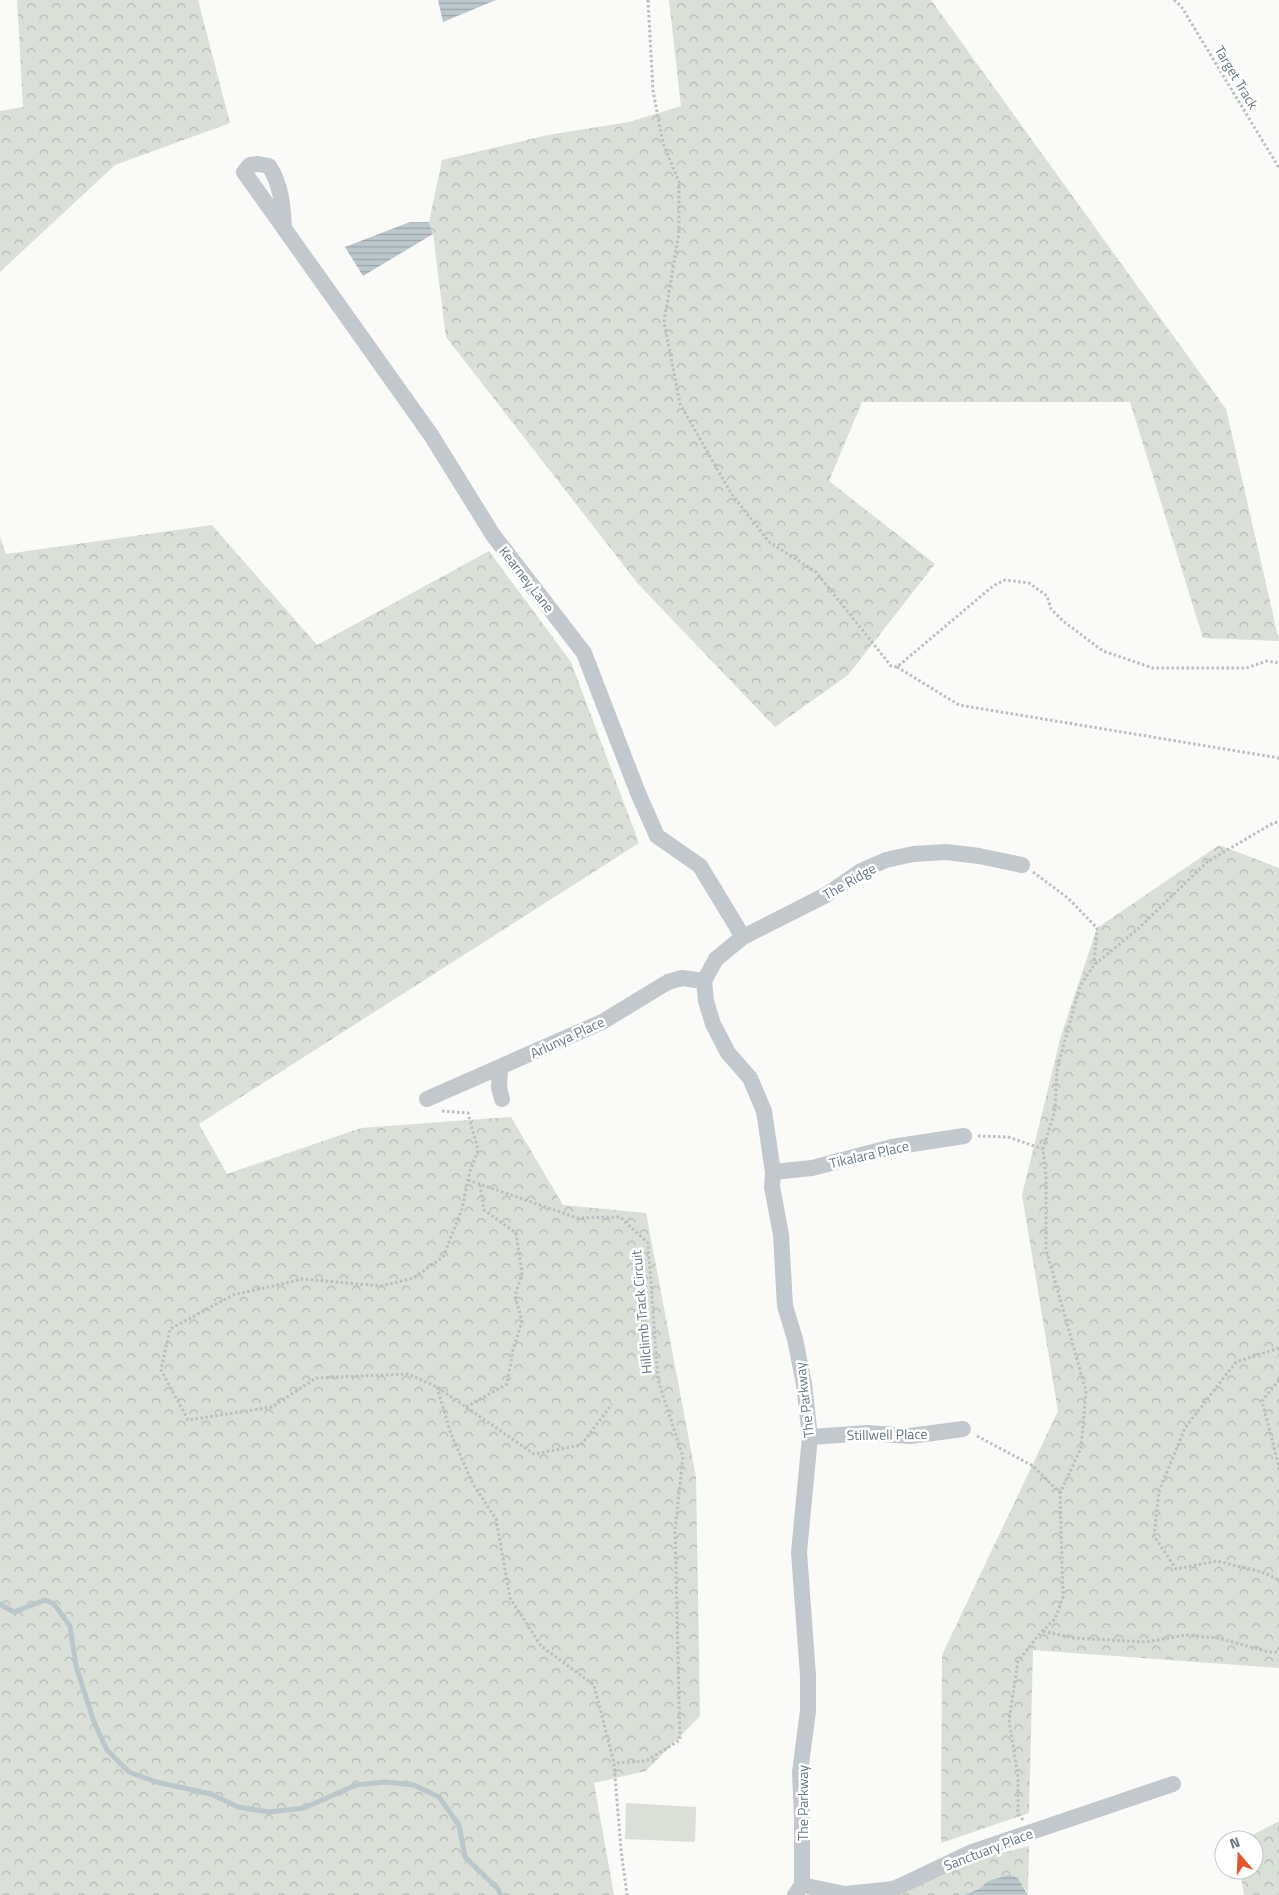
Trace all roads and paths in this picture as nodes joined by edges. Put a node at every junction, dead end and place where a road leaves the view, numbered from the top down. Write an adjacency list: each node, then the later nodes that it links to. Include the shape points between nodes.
1 (648, 0): 6 (path, via 653,91 663,143 679,182 679,233 664,322 680,404 731,493 769,542 816,572 890,666)
2 (1174, 0): 3 (path, Target Track)
3 (1279, 168)
4 (284, 228): 10 (street, Kearney Lane, via 431,434 493,535 584,653 657,836 700,866)
5 (1279, 663): 6 (path, via 1266,661 1246,668 1153,668 1103,651 1063,621 1051,609 1047,596 1029,583 1005,580 993,586)
6 (897, 667): 7 (path, via 959,705)
7 (1279, 758)
8 (1279, 822): 11 (path, via 1207,862 1138,930)
9 (1022, 864): 10 (street, The Ridge, via 946,852 886,860 861,870 826,895); 11 (path, via 1068,898 1097,928)
10 (743, 937): 12 (street, The Ridge, via 716,959)
11 (1094, 964): 17 (path, via 1080,986 1057,1069 1055,1110)
12 (704, 981): 13 (street, Arlunya Place, via 682,978 668,982 602,1022); 18 (street, The Parkway, via 712,1024 728,1053 750,1078 764,1111)
13 (500, 1068): 14 (street, Arlunya Place); 15 (street)
14 (427, 1099): 19 (path, via 436,1111 468,1113 478,1150)
15 (502, 1099)
16 (964, 1136): 17 (path, via 1008,1137); 18 (street, Tikalara Place, via 892,1147 812,1168)
17 (1043, 1149): 29 (path, via 1046,1249 1086,1391 1081,1448)
18 (773, 1172): 27 (street, The Parkway, via 785,1306 804,1384)
19 (468, 1180): 20 (path, Hillclimb Track Circuit); 23 (path, via 462,1208 443,1257 413,1278 381,1286 303,1279 233,1295 170,1329 161,1370 188,1420 272,1407 316,1378 408,1374)
20 (480, 1184): 25 (path, via 484,1210 516,1233 522,1273 515,1296 522,1321 507,1384); 33 (path, Hillclimb Track Circuit, via 577,1218 620,1217 648,1243 658,1380 683,1457 675,1530 680,1740 646,1760)
21 (1279, 1348): 30 (path, via 1236,1362 1185,1428 1159,1491 1154,1536 1176,1569 1218,1561 1262,1572)
22 (1279, 1380): 28 (path, via 1262,1401)
23 (437, 1387): 25 (path); 33 (path, via 451,1434 474,1484 496,1519 510,1598 541,1646 594,1686)
24 (612, 1404): 25 (path, via 581,1445 534,1454)
25 (466, 1407)
26 (964, 1429): 27 (street, Stillwell Place, via 910,1436 868,1433); 29 (path, via 1033,1466)
27 (810, 1437): 36 (street, The Parkway, via 799,1552 808,1711 800,1772 802,1816)
28 (1279, 1467)
29 (1060, 1493): 31 (path, via 1063,1597 1055,1619)
30 (1279, 1580)
31 (1042, 1631): 32 (path, via 1073,1638 1146,1642 1186,1636 1218,1638); 35 (path, via 1018,1661 1009,1720 1018,1777 1018,1814)
32 (1279, 1652)
33 (614, 1764): 37 (path)
34 (1173, 1784): 35 (street, Sanctuary Place)
35 (1032, 1832): 36 (street, Sanctuary Place, via 972,1852 894,1889 846,1894)
36 (798, 1890)
37 (627, 1895)

